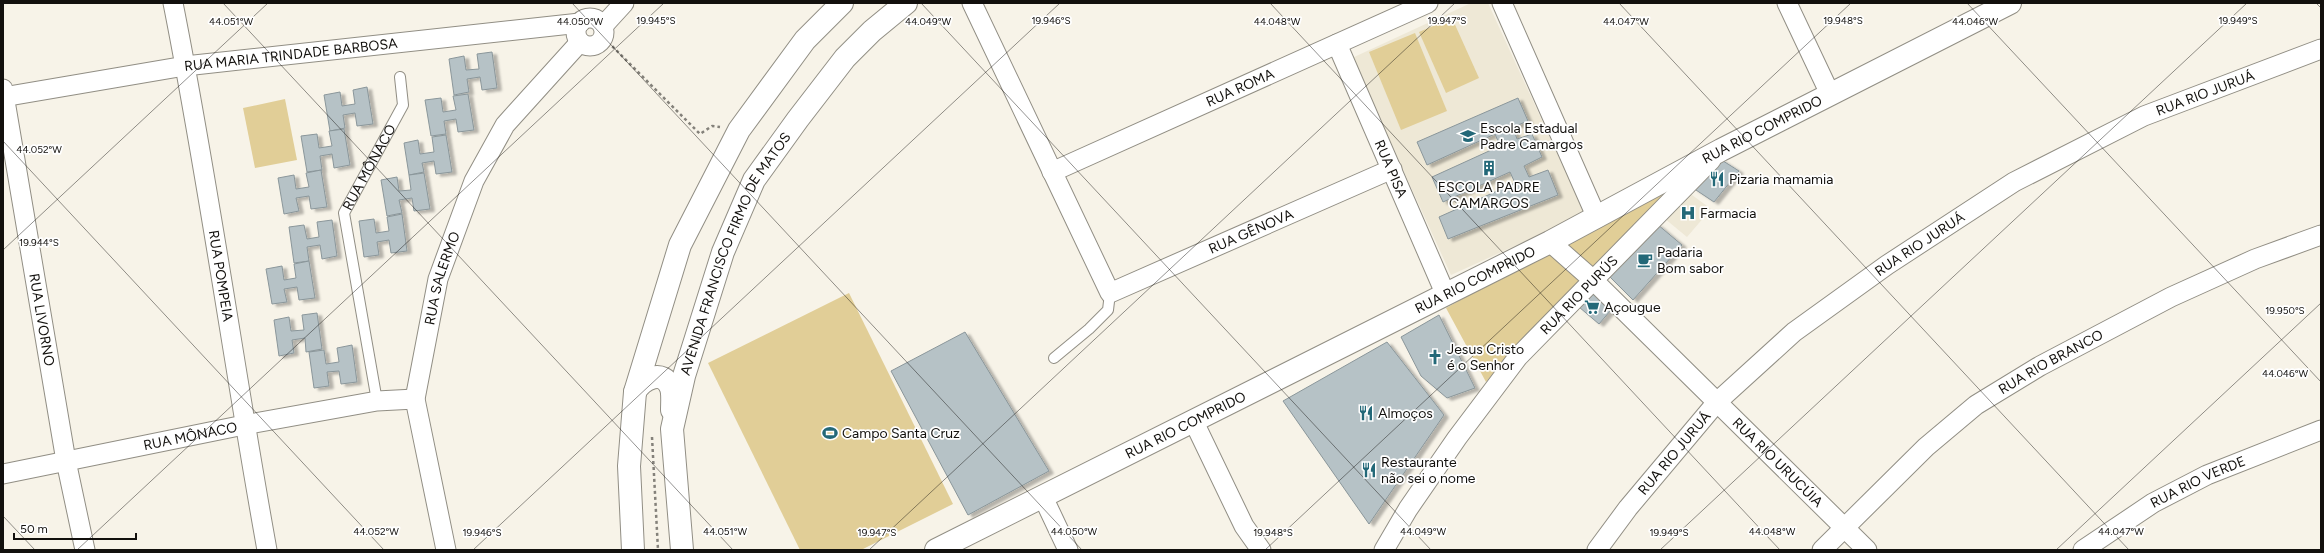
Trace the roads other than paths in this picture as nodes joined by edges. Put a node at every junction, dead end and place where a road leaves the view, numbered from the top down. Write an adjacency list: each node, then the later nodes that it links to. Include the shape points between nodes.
1 (173, 3): 15 (street, RUA POMPEIA)
2 (624, 3): 11 (street)
3 (842, 3): 29 (street, via 805,40 740,130 680,245)
4 (906, 3): 35 (street, AVENIDA FRANCISCO FIRMO DE MATOS, via 845,58 754,180 723,252 684,376)
5 (972, 3): 21 (street)
6 (1428, 3): 13 (street, RUA ROMA)
7 (1502, 3): 22 (street)
8 (1787, 3): 17 (street)
9 (2010, 3): 17 (street, RUA RIO COMPRIDO)
10 (582, 15): 11 (street, via 595,19); 12 (street, via 576,33); 15 (street, RUA MARIA TRINDADE BARBOSA)
11 (603, 32): 12 (street, via 596,45 585,45)
12 (580, 42): 30 (street, RUA SALERMO, via 505,125 474,181 438,279)
13 (1338, 44): 20 (street, RUA PISA); 21 (street, RUA ROMA)
14 (2321, 49): 32 (street, RUA RIO JURUÁ, via 2144,116 2014,182 1887,265 1794,332)
15 (185, 66): 18 (street, RUA MARIA TRINDADE BARBOSA); 34 (street, RUA POMPEIA)
16 (400, 77): 31 (lane, RUA MÔNACO, via 403,105 344,213)
17 (1830, 94): 19 (street, RUA RIO COMPRIDO)
18 (3, 95): 37 (street, RUA LIVORNO)
19 (1720, 150): 22 (street, RUA RIO COMPRIDO); 25 (street, RUA RIO PURÚS)
20 (1392, 170): 26 (street, RUA GÊNOVA); 27 (street, RUA PISA)
21 (1052, 172): 26 (street)
22 (1597, 218): 24 (street, RUA RIO COMPRIDO)
23 (2321, 235): 40 (street, RUA RIO BRANCO, via 2255,259 2171,296 2034,370 1976,405 1926,447)
24 (1550, 242): 25 (street, RUA RIO URUCÚIA); 27 (street, RUA RIO COMPRIDO)
25 (1592, 279): 32 (street, RUA RIO URUCÚIA); 49 (street, RUA RIO PURÚS, via 1518,357 1457,438 1408,509)
26 (1110, 293): 28 (lane, via 1108,310 1090,329)
27 (1445, 293): 33 (street, RUA RIO COMPRIDO)
28 (1054, 358)
29 (635, 392): 35 (street, via 642,383 656,376 666,380 672,389); 44 (street, via 629,466)
30 (415, 399): 31 (street, RUA MÔNACO); 43 (street, RUA SALERMO)
31 (377, 401): 34 (street, RUA MÔNACO)
32 (1717, 402): 40 (street, RUA RIO URUCÚIA); 50 (street, RUA RIO JURUÁ, via 1628,508)
33 (1193, 420): 39 (street, RUA RIO COMPRIDO); 48 (street, via 1244,526)
34 (244, 425): 37 (street, RUA MÔNACO); 42 (street, RUA POMPEIA)
35 (672, 429): 45 (street, AVENIDA FRANCISCO FIRMO DE MATOS)
36 (2321, 430): 53 (street, RUA RIO VERDE, via 2207,475 2153,503)
37 (66, 460): 38 (street, RUA MÔNACO); 41 (street, RUA LIVORNO)
38 (3, 474)
39 (1043, 497): 46 (street, RUA RIO COMPRIDO); 47 (street)
40 (1844, 527): 51 (street, RUA RIO BRANCO); 52 (street, RUA RIO URUCÚIA)
41 (85, 550)
42 (267, 550)
43 (446, 550)
44 (633, 550)
45 (682, 550)
46 (936, 550)
47 (1068, 550)
48 (1261, 550)
49 (1384, 550)
50 (1597, 550)
51 (1822, 550)
52 (1867, 550)
53 (2083, 550)

